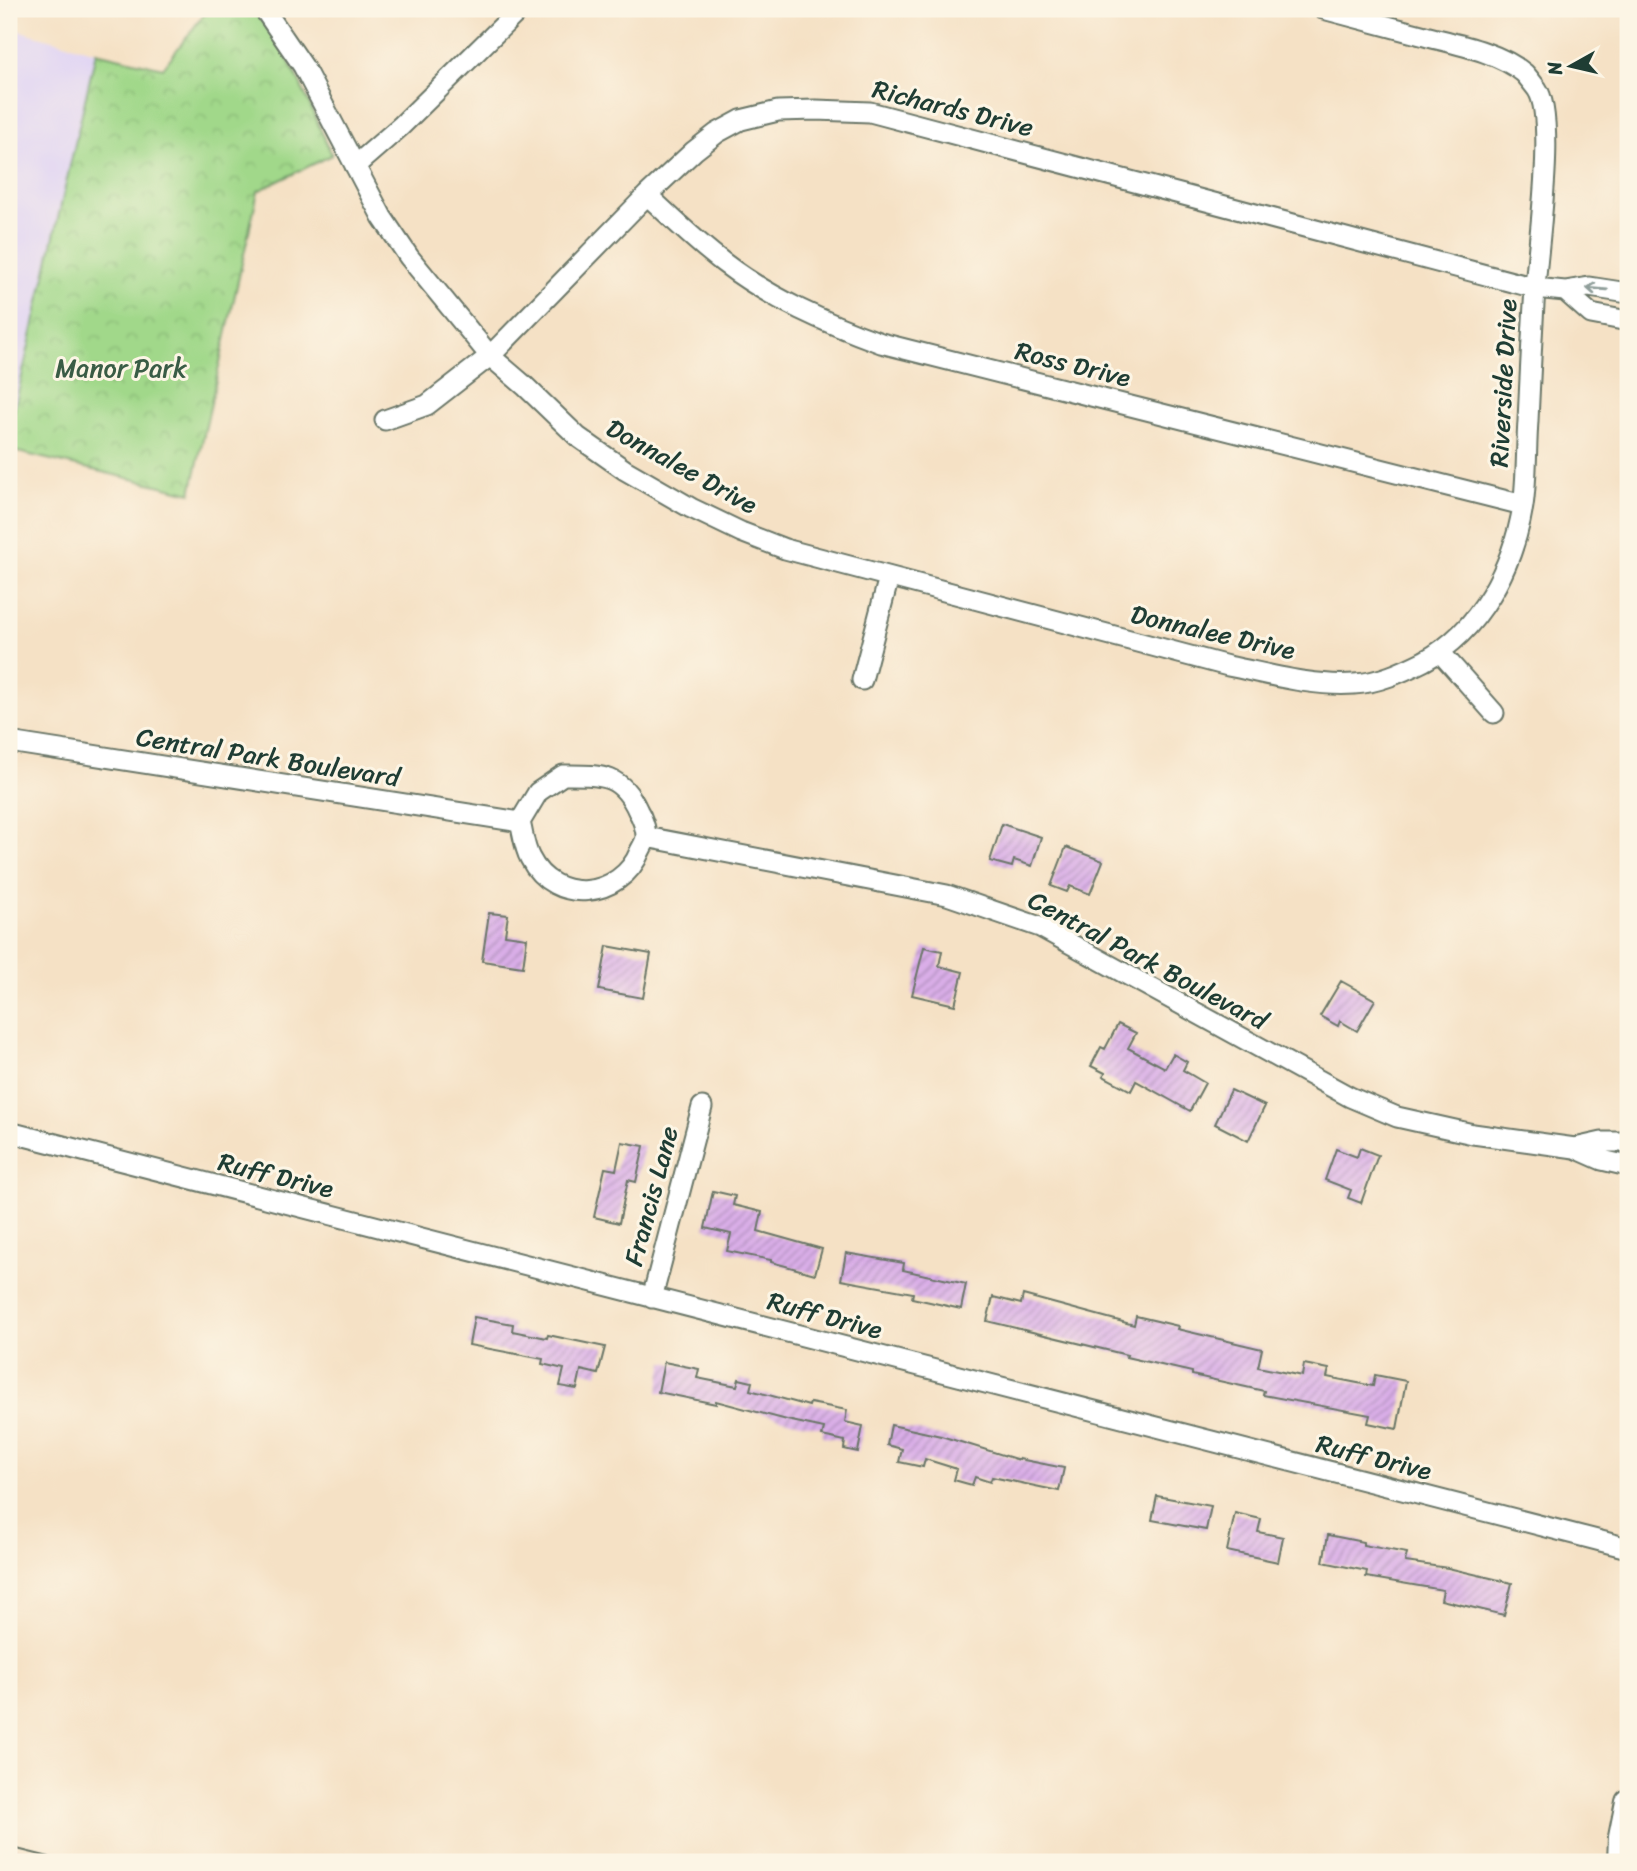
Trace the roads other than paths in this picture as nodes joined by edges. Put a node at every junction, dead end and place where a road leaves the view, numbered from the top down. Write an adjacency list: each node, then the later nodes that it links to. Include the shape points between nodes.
1 (264, 9): 4 (street, Donnalee Drive, via 303,66)
2 (520, 9): 4 (street)
3 (1323, 9): 6 (street, Riverside Drive, via 1471,48 1524,73 1539,92 1547,146)
4 (355, 166): 10 (street, Donnalee Drive, via 409,257)
5 (647, 195): 6 (street, Richards Drive, via 694,151 741,120 778,111 870,112); 10 (street, Richards Drive); 12 (street, Ross Drive, via 724,263 766,292 881,343)
6 (1535, 288): 7 (street, Richards Drive); 12 (street, Riverside Drive)
7 (1565, 292): 8 (street, Richards Drive, one-way to 7, via 1589,288); 9 (street, via 1591,314)
8 (1628, 293)
9 (1628, 321)
10 (489, 356): 11 (street, Richards Drive, via 427,405); 13 (street, Donnalee Drive, via 578,437 691,508 785,549)
11 (385, 420)
12 (1523, 505): 14 (street, Riverside Drive, via 1514,541 1489,600)
13 (888, 577): 14 (street, Donnalee Drive, via 1284,678 1354,684 1402,672); 15 (street)
14 (1440, 652): 16 (street)
15 (862, 680)
16 (1494, 713)
17 (9, 742): 18 (street, Central Park Boulevard)
18 (520, 822): 19 (street, via 538,792 564,775 599,775 620,784 632,797); 19 (street, via 529,857 539,871 564,888 585,892 617,880 636,861)
19 (646, 837): 23 (street, Central Park Boulevard, via 947,895 1040,927 1350,1097 1397,1116 1473,1134)
20 (702, 1107): 25 (street, Francis Lane)
21 (9, 1132): 25 (street, Ruff Drive)
22 (1628, 1142): 23 (street, Central Park Boulevard)
23 (1575, 1148): 24 (street, Central Park Boulevard)
24 (1628, 1166)
25 (652, 1297): 26 (street, Ruff Drive)
26 (1628, 1548)
27 (1628, 1802): 28 (street)
28 (1619, 1862)

